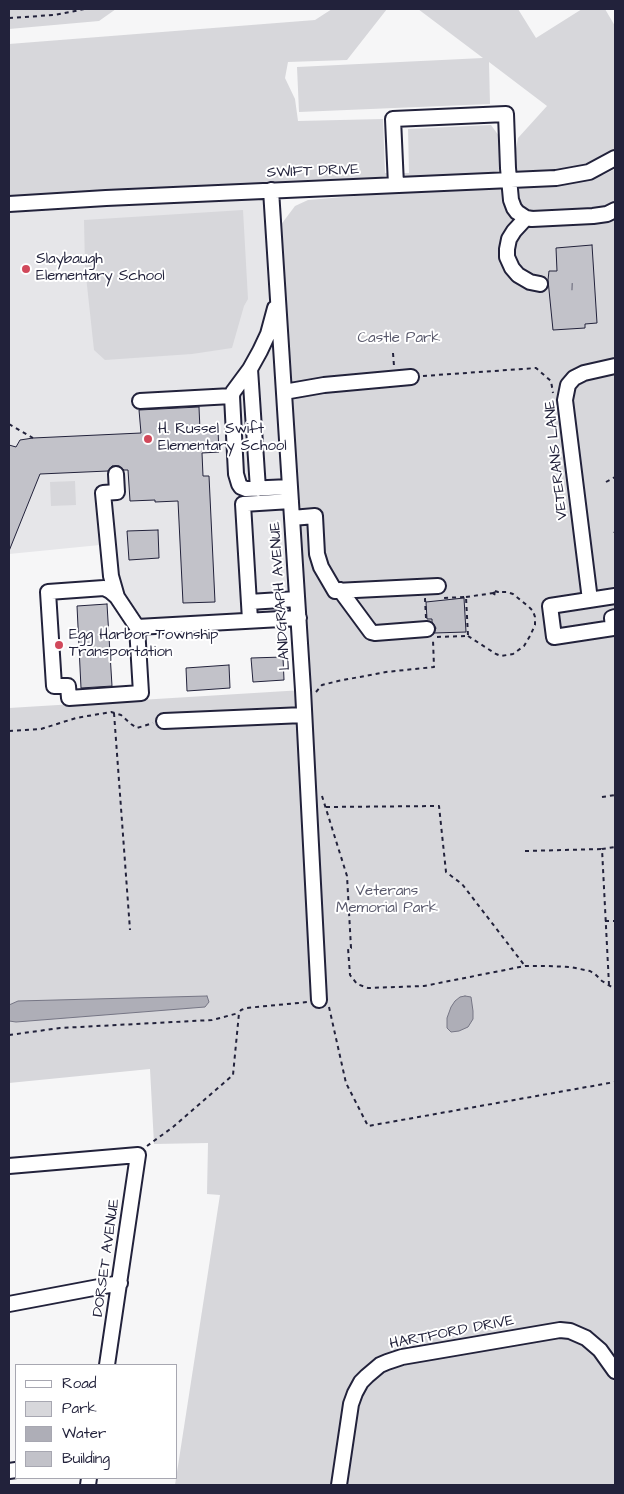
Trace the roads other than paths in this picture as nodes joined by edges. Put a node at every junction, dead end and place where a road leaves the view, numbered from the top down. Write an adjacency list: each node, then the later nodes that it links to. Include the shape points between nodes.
1 (615, 158): 2 (street, SWIFT DRIVE, via 577,175)
2 (509, 180): 3 (street, SWIFT DRIVE); 3 (street, via 506,114 393,119); 7 (street, via 513,206)
3 (396, 185): 4 (street, SWIFT DRIVE)
4 (271, 190): 5 (street, SWIFT DRIVE); 9 (street, LANDGRAPH AVENUE)
5 (9, 204)
6 (615, 210): 7 (street, via 592,216)
7 (526, 218): 8 (street, via 509,239 507,257 518,275)
8 (540, 284)
9 (278, 297): 11 (street, via 264,342); 13 (street, LANDGRAPH AVENUE)
10 (615, 366): 25 (street, VETERANS LANE, via 578,375 566,390 566,416)
11 (250, 369): 14 (street); 17 (street)
12 (411, 377): 13 (street)
13 (284, 392): 18 (street, LANDGRAPH AVENUE)
14 (232, 396): 15 (street); 17 (street, via 237,480 243,488)
15 (140, 401)
16 (116, 474): 23 (street, via 117,492 103,493 111,576)
17 (258, 489): 18 (street)
18 (290, 494): 19 (street, LANDGRAPH AVENUE); 26 (street, via 243,504)
19 (292, 518): 20 (street, via 315,516 321,567 335,591); 24 (street, LANDGRAPH AVENUE)
20 (340, 590): 21 (street); 31 (street, via 371,632)
21 (438, 594)
22 (612, 596): 25 (street); 27 (street)
23 (117, 597): 30 (street); 30 (street, via 104,588 48,592 54,686 68,686 69,698 141,694)
24 (297, 599): 26 (street); 28 (street, LANDGRAPH AVENUE)
25 (590, 600): 27 (street, via 550,606 554,637 613,628)
26 (249, 602): 29 (street)
27 (613, 617)
28 (298, 618): 29 (street); 32 (street, LANDGRAPH AVENUE)
29 (250, 620): 30 (street)
30 (138, 626)
31 (427, 629)
32 (304, 715): 33 (street); 34 (street, LANDGRAPH AVENUE)
33 (164, 721)
34 (319, 999)
35 (9, 1166): 36 (street, DORSET AVENUE, via 138,1155)
36 (120, 1283): 37 (street); 38 (street, DORSET AVENUE)
37 (9, 1304)
38 (107, 1364)
39 (615, 1371): 40 (street, HARTFORD DRIVE, via 600,1350 586,1338 560,1330 402,1356 387,1362 367,1376 355,1393)
40 (339, 1485)

